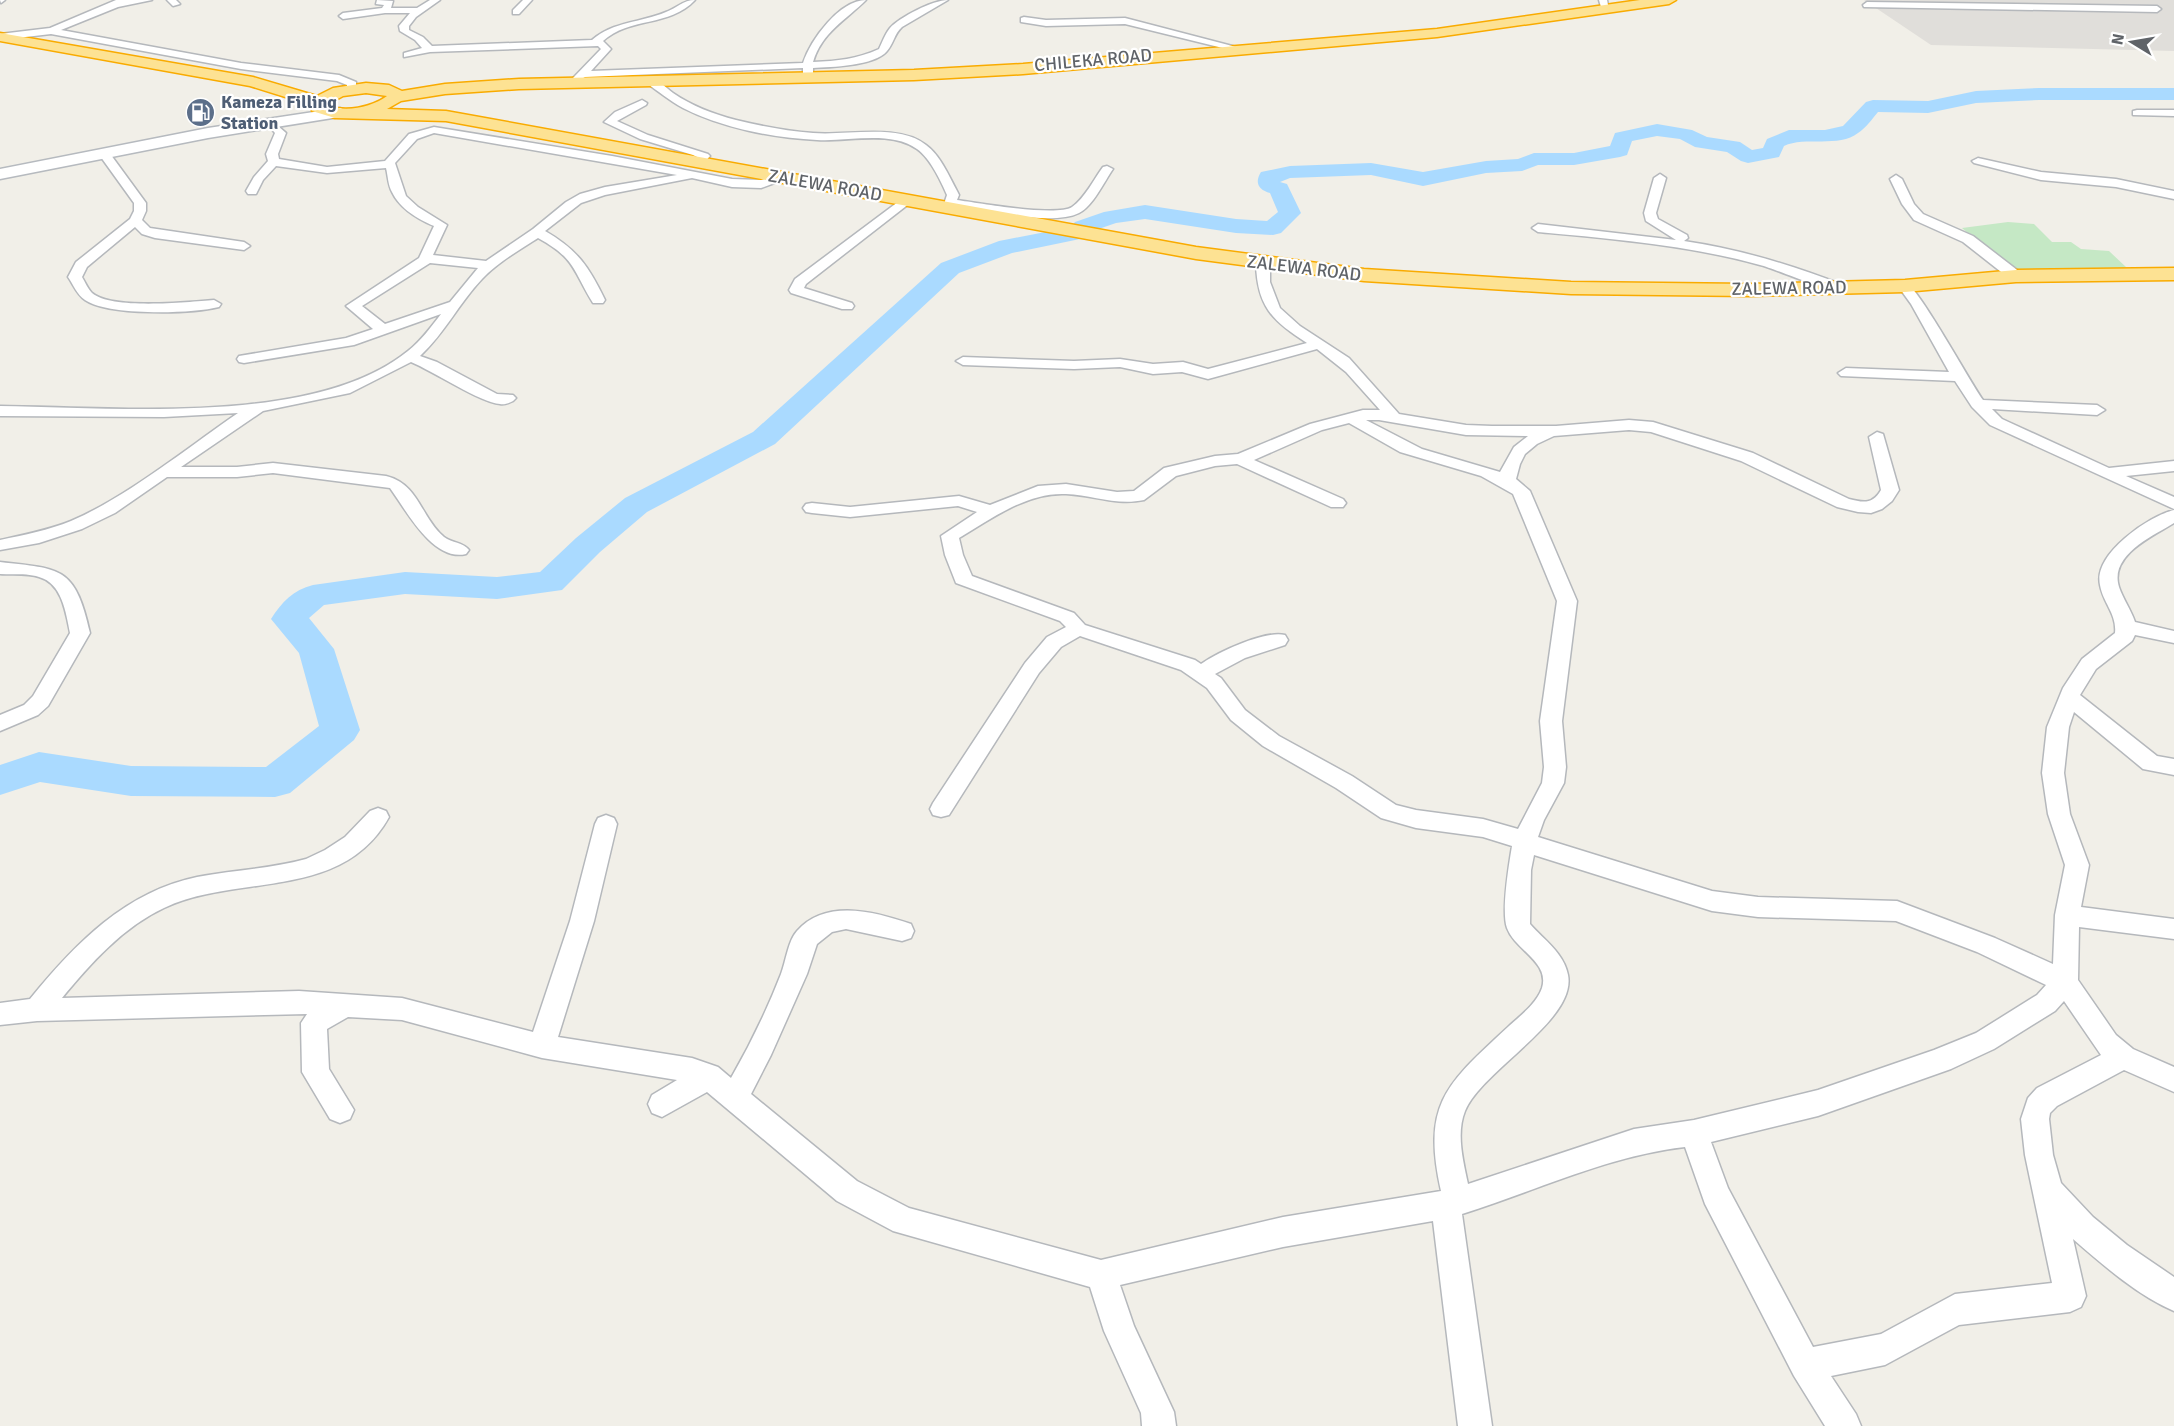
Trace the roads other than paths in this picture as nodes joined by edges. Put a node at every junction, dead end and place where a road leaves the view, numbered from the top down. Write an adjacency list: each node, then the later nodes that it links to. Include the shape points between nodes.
1 (148, 0): 10 (street)
2 (436, 0): 13 (street)
3 (528, 0): 14 (street)
4 (691, 0): 19 (street, via 671,14 607,32)
5 (862, 0): 23 (street, via 815,45)
6 (944, 0): 23 (street, via 899,25 883,51 876,55)
7 (1638, 0): 9 (highway, CHILEKA ROAD)
8 (1669, 0): 25 (highway, via 1437,33 1023,69)
9 (1603, 2): 20 (highway, CHILEKA ROAD, via 1441,30)
10 (119, 3): 17 (street)
11 (1867, 5): 12 (street)
12 (2157, 9)
13 (418, 11): 15 (street, via 382,6); 21 (street, via 404,29 420,39)
14 (516, 12)
15 (343, 16)
16 (1024, 20): 20 (street, via 1125,21)
17 (51, 31): 18 (street); 27 (street, via 241,66 339,78)
18 (0, 37): 26 (highway)
19 (595, 43): 21 (street); 24 (street, via 606,49)
20 (1235, 48): 23 (highway, CHILEKA ROAD, via 974,69)
21 (426, 52): 22 (street)
22 (407, 55)
23 (807, 70): 24 (highway, CHILEKA ROAD)
24 (580, 76): 28 (highway, CHILEKA ROAD)
25 (649, 80): 29 (highway, via 475,86); 50 (street, via 689,107 765,129 815,137 884,136 921,145 949,184 953,195)
26 (253, 82): 27 (highway); 30 (highway)
27 (354, 88): 28 (highway, CHILEKA ROAD); 30 (highway)
28 (375, 88): 29 (highway, ZALEWA ROAD, via 394,92)
29 (396, 97): 32 (highway, via 384,106); 35 (highway, ZALEWA ROAD)
30 (319, 102): 32 (highway, via 322,110); 37 (main road)
31 (642, 104): 42 (street, via 609,123 704,156)
32 (346, 113): 35 (highway, ZALEWA ROAD); 36 (main road)
33 (2138, 113): 34 (street)
34 (2174, 113)
35 (446, 116): 42 (highway, ZALEWA ROAD)
36 (271, 123): 37 (main road); 40 (street, via 281,133 272,154)
37 (208, 134): 38 (main road)
38 (104, 153): 44 (main road); 51 (street, via 140,203)
39 (1978, 160): 48 (street, via 2041,176 2116,183)
40 (274, 161): 41 (street, via 327,170); 47 (street)
41 (390, 164): 42 (street, via 405,141 434,130); 56 (street, via 400,195 423,218 441,225)
42 (695, 169): 49 (highway, ZALEWA ROAD, via 782,178); 53 (street, via 671,181 580,199)
43 (1107, 169): 50 (street, via 1076,210 1066,213 1048,215)
44 (0, 174)
45 (1660, 178): 55 (street, via 1650,213 1652,221 1671,234)
46 (1896, 179): 60 (street, via 1914,213 1962,235)
47 (252, 191)
48 (2174, 195)
49 (906, 200): 50 (highway, ZALEWA ROAD); 66 (street, via 800,282 796,290)
50 (950, 205): 57 (highway, ZALEWA ROAD)
51 (135, 221): 54 (street, via 155,234); 64 (street, via 81,265 75,276 88,296 105,303 128,305)
52 (1538, 228): 55 (street)
53 (537, 231): 58 (street); 63 (street, via 582,264)
54 (244, 246)
55 (1702, 246): 62 (street, via 1758,258)
56 (427, 259): 58 (street); 67 (street, via 352,306)
57 (1263, 263): 62 (highway, ZALEWA ROAD, via 1364,275 1572,288); 68 (street, via 1268,303 1275,314)
58 (488, 266): 65 (street)
59 (2174, 274): 60 (highway, ZALEWA ROAD)
60 (2016, 276): 61 (highway, ZALEWA ROAD)
61 (1905, 286): 62 (highway, ZALEWA ROAD); 73 (street)
62 (1838, 288)
63 (598, 300)
64 (214, 304)
65 (453, 305): 67 (street); 69 (street, via 428,340)
66 (847, 306)
67 (384, 330): 70 (street, via 349,342)
68 (1318, 344): 71 (street, via 1208,374 1183,367 1153,369 1120,363); 79 (street, via 1363,380)
69 (410, 357): 74 (street, via 492,397); 76 (street, via 378,375 327,395)
70 (244, 359)
71 (963, 361)
72 (1846, 373): 73 (street)
73 (1960, 376): 75 (street)
74 (507, 399)
75 (1978, 404): 77 (street); 86 (street, via 1996,422)
76 (258, 407): 78 (street); 85 (street)
77 (2097, 410)
78 (0, 411)
79 (1393, 417): 80 (street); 81 (street, via 1466,430)
80 (1350, 418): 83 (street, via 1316,427); 87 (street, via 1426,457)
81 (1556, 431): 82 (street, via 1629,425 1673,431 1747,457 1860,507 1883,502 1890,490); 87 (street, via 1534,437 1524,446 1514,456)
82 (1878, 437)
83 (1240, 459): 88 (street); 91 (street, via 1170,472 1138,496 1044,490)
84 (2174, 466): 86 (street)
85 (165, 472): 93 (street, via 84,522); 94 (street, via 273,468 386,481 396,484 438,541)
86 (2108, 472): 89 (street)
87 (1507, 480): 107 (street, via 1521,491 1567,601 1551,721 1553,783)
88 (1337, 503)
89 (2174, 504)
90 (812, 508): 91 (street, via 850,512 959,501)
91 (991, 511): 97 (street, via 950,536 963,579 1067,617)
92 (2174, 515): 96 (street, via 2126,543 2108,576 2110,590)
93 (0, 545)
94 (460, 550)
95 (0, 568): 102 (street, via 48,573 71,599 80,633 41,701)
96 (2127, 627): 98 (street); 101 (street, via 2125,636 2089,664)
97 (1078, 629): 100 (street, via 1188,665); 104 (street, via 1054,642 1032,668)
98 (2174, 637)
99 (1278, 640): 100 (street, via 1216,661)
100 (1202, 674): 107 (street, via 1214,683 1238,715 1271,741 1389,812 1483,828)
101 (2070, 698): 103 (street, via 2151,763); 108 (street, via 2058,727 2052,773 2059,814 2077,864)
102 (0, 724)
103 (2174, 767)
104 (941, 809)
105 (378, 817): 113 (street, via 352,844 308,868 174,892 151,902 79,959)
106 (606, 824): 115 (street, via 582,921)
107 (1525, 842): 111 (street, via 1712,901 1758,907 1897,911 1986,945); 124 (street, via 1519,870 1518,926 1546,956 1556,975 1557,987 1533,1021 1471,1077 1451,1109 1446,1147)
108 (2067, 915): 109 (street); 111 (street)
109 (2174, 929)
110 (903, 932): 119 (street, via 846,919 825,924 806,938 758,1055)
111 (2065, 982): 116 (street); 122 (street, via 2046,1003 1985,1041 1941,1060 1818,1102)
112 (345, 1005): 113 (street, via 300,1002); 115 (street, via 402,1009); 121 (street, via 314,1023 316,1072)
113 (37, 1010): 114 (street)
114 (0, 1014)
115 (542, 1046): 117 (street, via 692,1070)
116 (2123, 1057): 118 (street); 123 (street, via 2047,1097 2038,1107 2035,1119 2039,1155)
117 (708, 1076): 119 (street); 120 (street)
118 (2174, 1080)
119 (735, 1096): 125 (street, via 847,1191 904,1221)
120 (662, 1104)
121 (340, 1110)
122 (1694, 1133): 124 (street, via 1628,1144); 127 (street, via 1715,1194)
123 (2048, 1191): 126 (street, via 2108,1249); 127 (street, via 2070,1296 1955,1310 1885,1349)
124 (1458, 1201): 125 (street, via 1201,1250); 129 (street, via 1446,1206)
125 (1101, 1275): 128 (street, via 1120,1331 1157,1412)
126 (2174, 1295)
127 (1805, 1365): 130 (street)
128 (1159, 1426)
129 (1475, 1426)
130 (1844, 1426)

